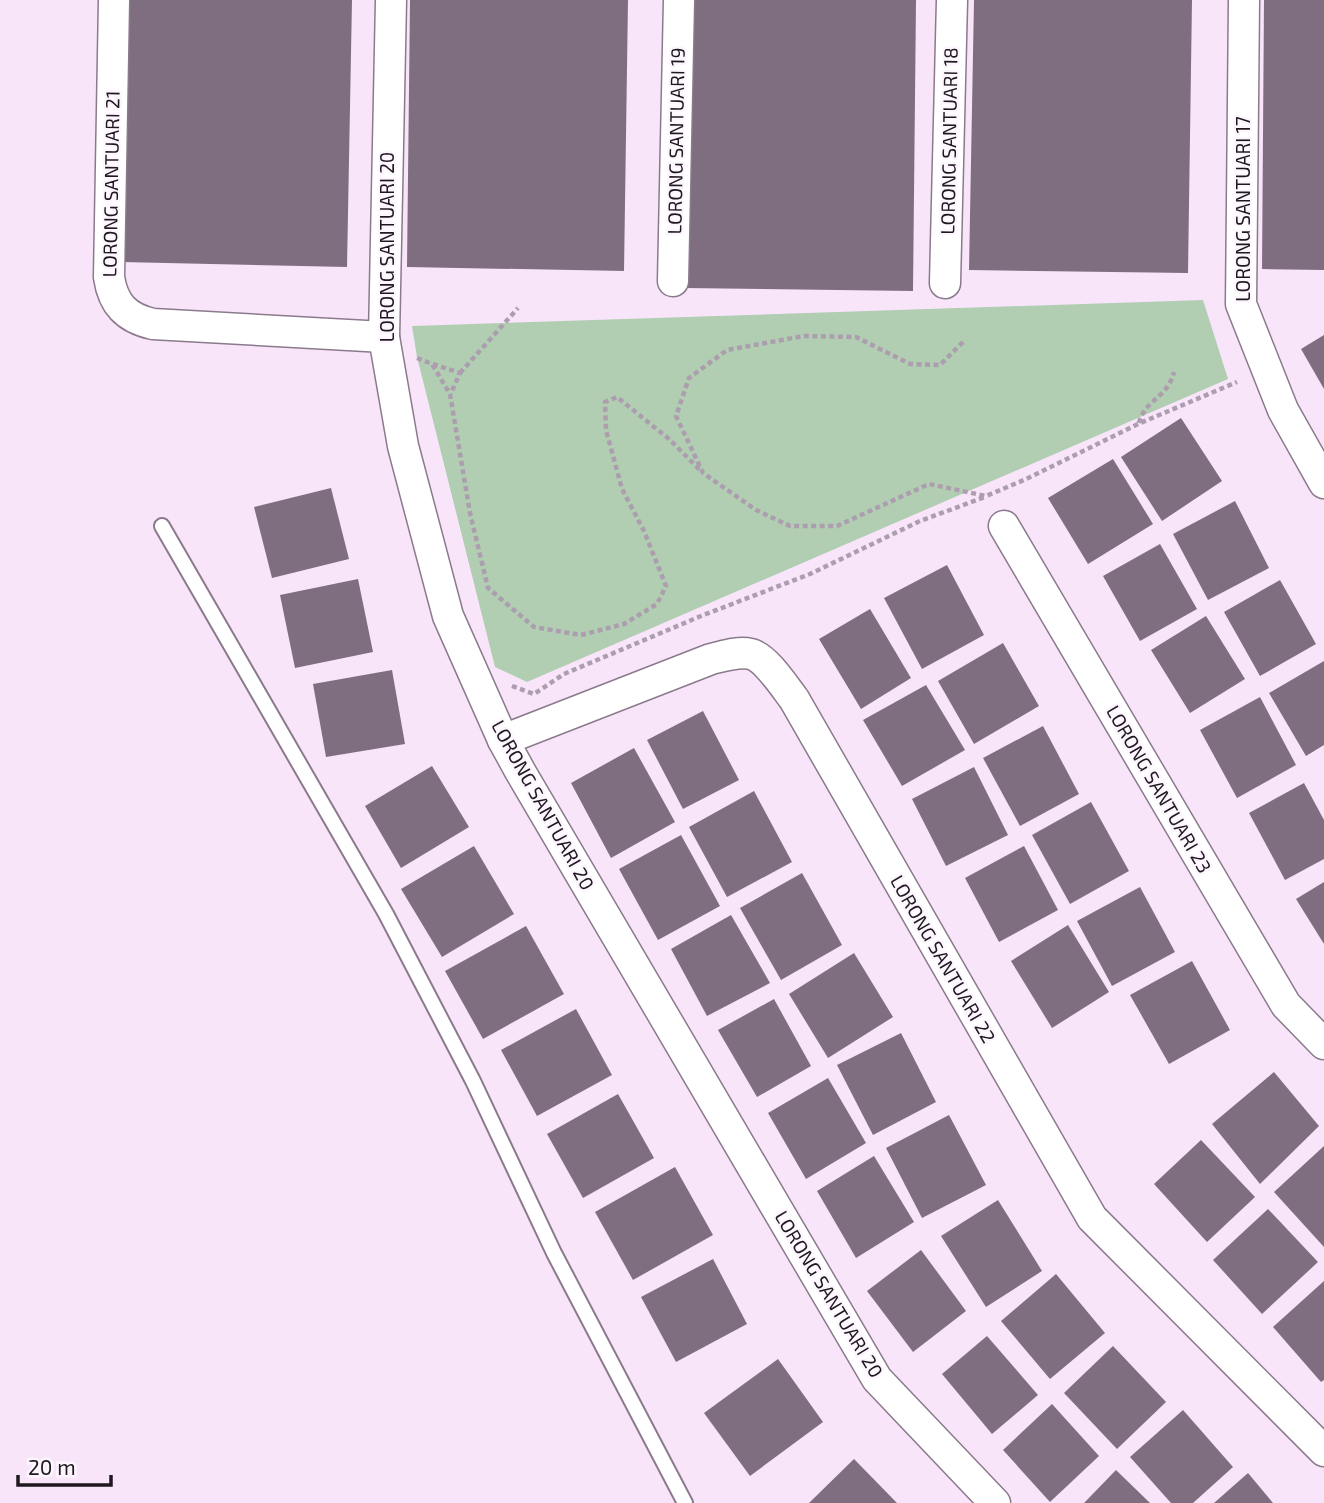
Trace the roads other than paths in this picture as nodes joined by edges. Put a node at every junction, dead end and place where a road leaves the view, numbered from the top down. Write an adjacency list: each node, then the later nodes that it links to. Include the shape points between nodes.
1 (114, 0): 8 (street, LORONG SANTUARI 21, via 109,277 117,304 139,321 153,324)
2 (391, 0): 8 (street, LORONG SANTUARI 20)
3 (679, 0): 6 (street, LORONG SANTUARI 19)
4 (952, 0): 7 (street, LORONG SANTUARI 18)
5 (1244, 0): 9 (street, LORONG SANTUARI 17, via 1241,304 1283,410)
6 (673, 281)
7 (945, 283)
8 (383, 337): 12 (street, LORONG SANTUARI 20, via 404,446 448,616)
9 (1324, 483)
10 (162, 526): 15 (lane, via 386,914 554,1253)
11 (1004, 526): 13 (street, LORONG SANTUARI 23, via 1286,1005)
12 (503, 740): 14 (street, LORONG SANTUARI 22, via 711,659 753,654 793,699 1092,1218); 16 (street, LORONG SANTUARI 20, via 877,1379)
13 (1324, 1044)
14 (1324, 1451)
15 (685, 1503)
16 (995, 1503)

